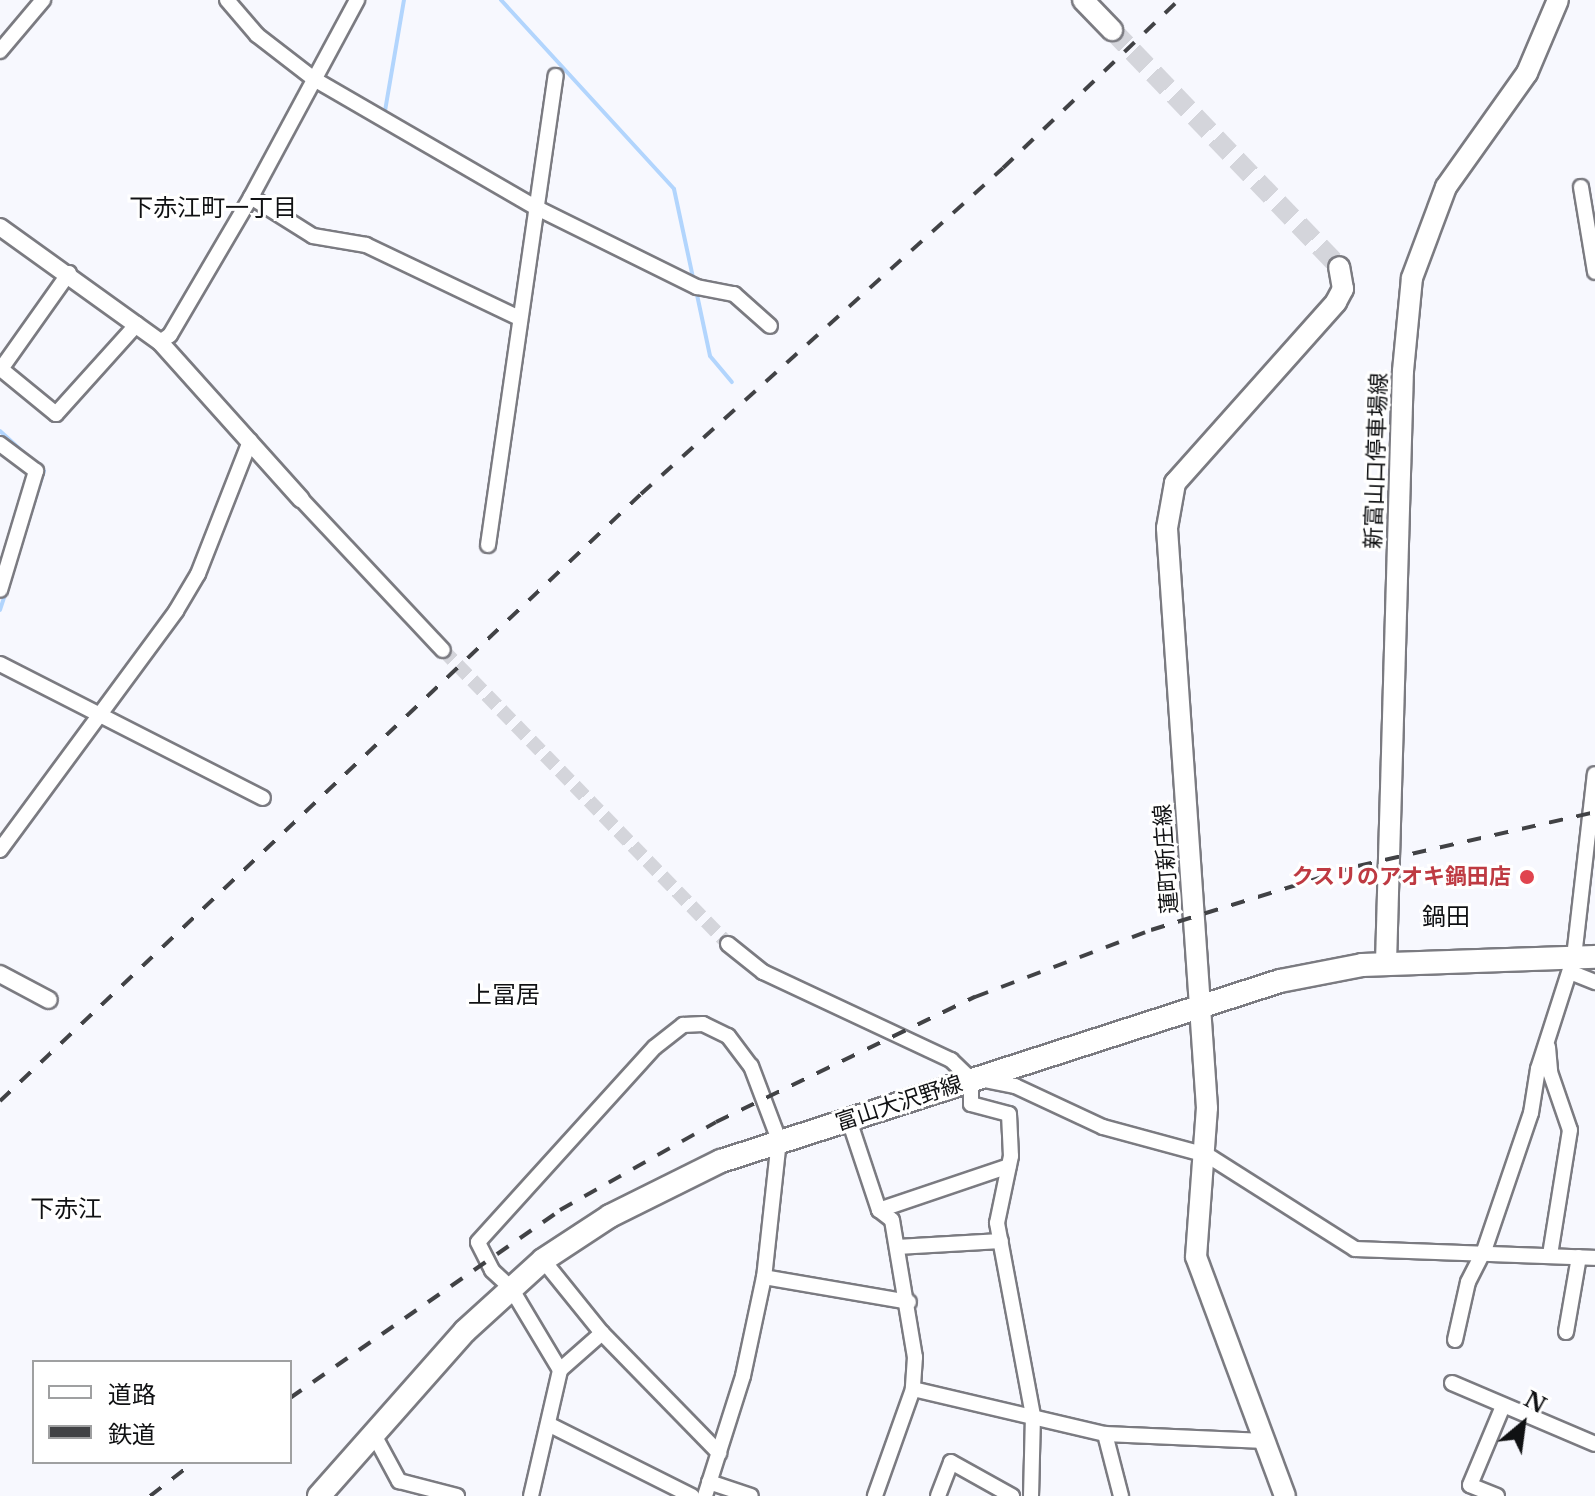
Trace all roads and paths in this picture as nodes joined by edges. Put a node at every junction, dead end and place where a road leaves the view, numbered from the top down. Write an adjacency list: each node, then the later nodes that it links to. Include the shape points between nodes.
1 (43, 0): 7 (street)
2 (227, 0): 9 (street, via 257,35)
3 (357, 0): 9 (street)
4 (1083, 0): 6 (main road)
5 (1558, 0): 34 (main road, 新富山口停車場線, via 1527,73 1446,187 1412,278 1403,371)
6 (1112, 30)
7 (0, 51)
8 (556, 76): 12 (street)
9 (314, 79): 11 (street); 12 (street)
10 (1581, 187): 15 (street)
11 (251, 197): 17 (street, via 313,236 366,245); 20 (street, via 170,335)
12 (535, 207): 17 (street); 19 (street, via 697,287 734,294)
13 (0, 227): 16 (street)
14 (1339, 267): 38 (main road, 蓮町新庄線, via 1343,289 1336,302 1175,483 1168,507)
15 (1595, 272)
16 (69, 273): 18 (street); 18 (street, via 1,369 56,414)
17 (517, 317): 24 (street)
18 (137, 324): 20 (street)
19 (770, 326)
20 (160, 342): 21 (street)
21 (250, 441): 23 (street); 28 (street, via 198,574)
22 (0, 444): 25 (street, via 36,471)
23 (301, 499): 26 (street)
24 (488, 545)
25 (0, 590)
26 (443, 650)
27 (0, 664): 28 (street)
28 (98, 713): 30 (street); 31 (street)
29 (1595, 774): 33 (street)
30 (263, 798)
31 (0, 850)
32 (728, 944): 40 (street, via 763,972 951,1060)
33 (1580, 962): 34 (main road, 富山大沢野線); 36 (street); 39 (street)
34 (1386, 963): 38 (main road, 富山大沢野線, via 1280,981)
35 (0, 974): 37 (street)
36 (1595, 982)
37 (49, 1000)
38 (1198, 1008): 40 (main road, 富山大沢野線); 43 (main road, 蓮町新庄線)
39 (1547, 1043): 48 (street, via 1531,1113); 49 (street, via 1550,1072 1570,1130)
40 (971, 1079): 41 (main road, 富山大沢野線); 43 (street, via 998,1081 1103,1127); 44 (street, via 971,1104 1009,1114)
41 (849, 1120): 42 (main road, 富山大沢野線); 45 (street)
42 (779, 1140): 52 (main road, 富山大沢野線, via 721,1161 610,1216); 53 (street); 54 (street, via 751,1066 728,1036 703,1024 683,1025 655,1047 489,1224 478,1242 492,1270)
43 (1207, 1155): 48 (street, via 1355,1249); 67 (main road, 蓮町新庄線, via 1196,1257)
44 (1009, 1166): 45 (street); 46 (street, via 997,1223)
45 (879, 1210): 47 (street, via 892,1220)
46 (1001, 1241): 47 (street); 63 (street)
47 (897, 1247): 55 (street)
48 (1484, 1251): 49 (street); 58 (street, via 1468,1282)
49 (1550, 1255): 50 (street)
50 (1579, 1257): 51 (street); 56 (street)
51 (1595, 1258)
52 (543, 1260): 54 (main road, 富山大沢野線); 57 (street)
53 (764, 1277): 55 (street); 69 (street, via 743,1376)
54 (511, 1288): 59 (street); 65 (main road, 富山大沢野線)
55 (909, 1302): 61 (street)
56 (1566, 1332)
57 (602, 1333): 59 (street); 69 (street)
58 (1455, 1340)
59 (560, 1370): 64 (street)
60 (1452, 1383): 62 (street)
61 (913, 1389): 63 (street); 76 (street)
62 (1503, 1406): 68 (street); 82 (street, via 1470,1485)
63 (1033, 1415): 66 (street); 79 (street)
64 (550, 1425): 73 (street); 74 (street)
65 (373, 1433): 71 (main road, 富山大沢野線); 72 (street, via 399,1481)
66 (1105, 1434): 67 (street); 80 (street)
67 (1265, 1441): 81 (main road, 蓮町新庄線)
68 (1595, 1444)
69 (719, 1453): 70 (street)
70 (707, 1489): 75 (street)
71 (319, 1496)
72 (457, 1496)
73 (531, 1496)
74 (692, 1496)
75 (751, 1496)
76 (875, 1496)
77 (938, 1496): 78 (street, via 951,1462)
78 (1012, 1496)
79 (1031, 1496)
80 (1121, 1496)
81 (1285, 1496)
82 (1497, 1496)

